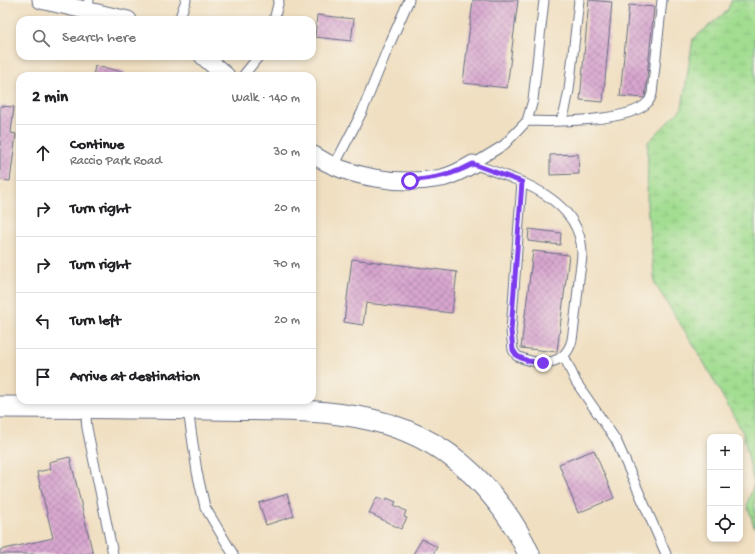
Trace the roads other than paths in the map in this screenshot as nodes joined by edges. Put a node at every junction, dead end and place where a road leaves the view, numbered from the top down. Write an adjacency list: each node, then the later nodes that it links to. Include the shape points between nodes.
1 (41, 0): 8 (street)
2 (186, 0): 10 (lane)
3 (279, 0): 11 (lane)
4 (409, 0): 20 (lane, via 362,112)
5 (544, 0): 17 (lane, via 532,100)
6 (579, 0): 16 (lane, via 569,90)
7 (662, 0): 16 (lane, via 652,94 648,102 629,113 587,121)
8 (88, 5): 9 (street)
9 (117, 16)
10 (180, 16)
11 (275, 16)
12 (208, 60): 14 (street)
13 (256, 60): 15 (lane)
14 (222, 72)
15 (246, 72)
16 (561, 120): 17 (lane)
17 (527, 121): 19 (lane, via 504,145)
18 (316, 157): 20 (street)
19 (473, 164): 20 (street, via 442,178 410,181 375,178); 21 (lane)
20 (334, 166)
21 (522, 182): 22 (lane, via 555,201 572,220 579,235 582,253 572,340 569,351); 22 (lane, via 511,331 513,350 517,356 528,361 543,363)
22 (564, 356): 29 (lane, via 576,382 616,440)
23 (0, 407): 24 (street)
24 (85, 408): 25 (street); 26 (lane)
25 (188, 409): 27 (lane, via 205,507); 28 (street, via 325,412 357,416 412,432 439,447 476,476 513,524)
26 (113, 554)
27 (233, 554)
28 (528, 554)
29 (666, 554)

